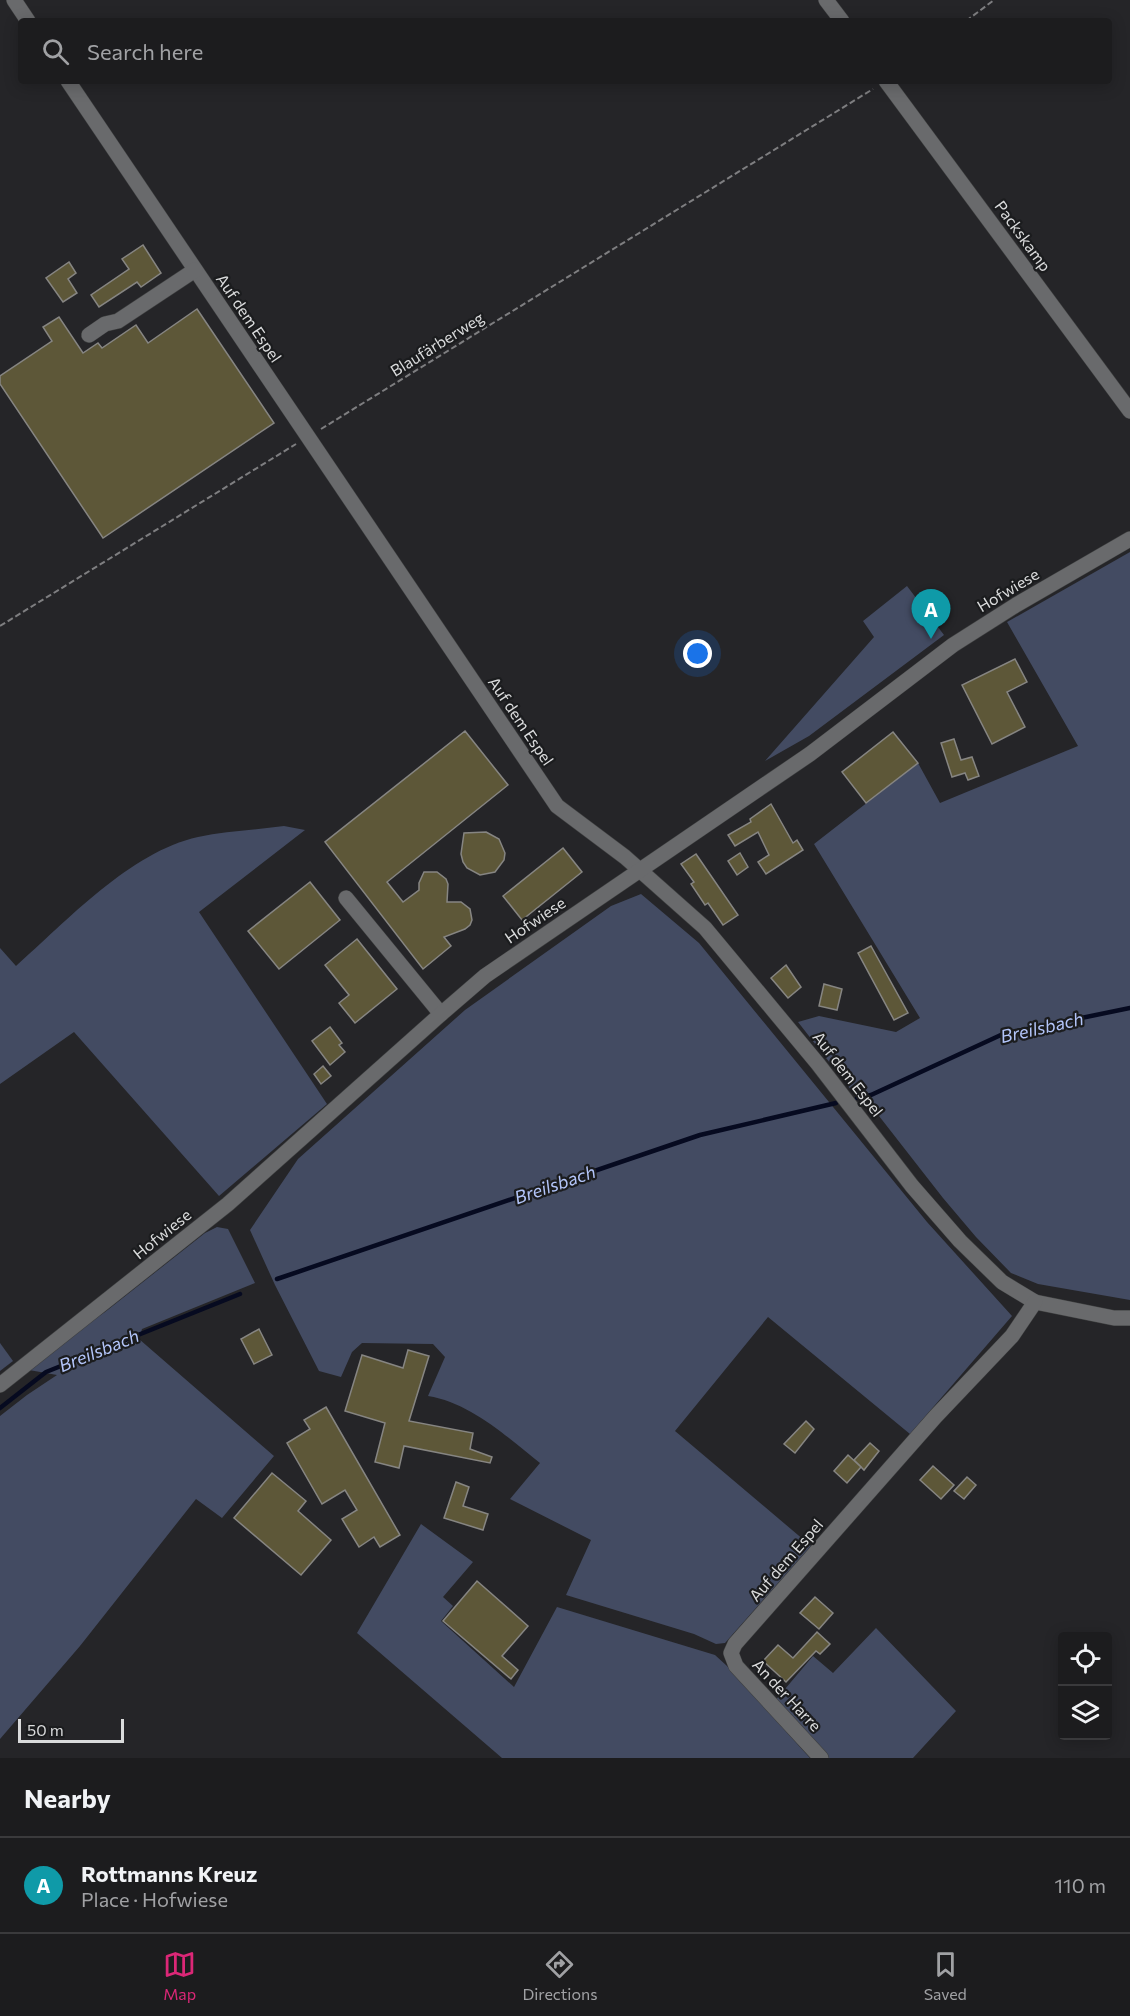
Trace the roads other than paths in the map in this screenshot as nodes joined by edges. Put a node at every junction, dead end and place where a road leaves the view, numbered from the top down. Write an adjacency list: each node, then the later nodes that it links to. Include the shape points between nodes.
1 (14, 0): 3 (street)
2 (826, 0): 4 (street)
3 (26, 18)
4 (840, 18)
5 (70, 84): 7 (street, Auf dem Espel)
6 (884, 84): 9 (street, Packskamp)
7 (195, 270): 8 (street, via 118,321); 11 (street, Auf dem Espel, via 557,806)
8 (89, 335)
9 (1130, 411)
10 (1130, 539): 11 (street, Hofwiese, via 953,645 810,754)
11 (640, 871): 13 (street, Hofwiese, via 495,970); 14 (street, Auf dem Espel, via 705,928 960,1241 1002,1282)
12 (346, 898): 13 (street)
13 (441, 1014): 16 (street, Hofwiese, via 228,1204)
14 (1035, 1302): 15 (street, Auf dem Espel); 17 (street, Auf dem Espel, via 1012,1336 936,1416)
15 (1130, 1318)
16 (0, 1385)
17 (731, 1653): 18 (street, An der Harre, via 736,1666)
18 (821, 1758)

